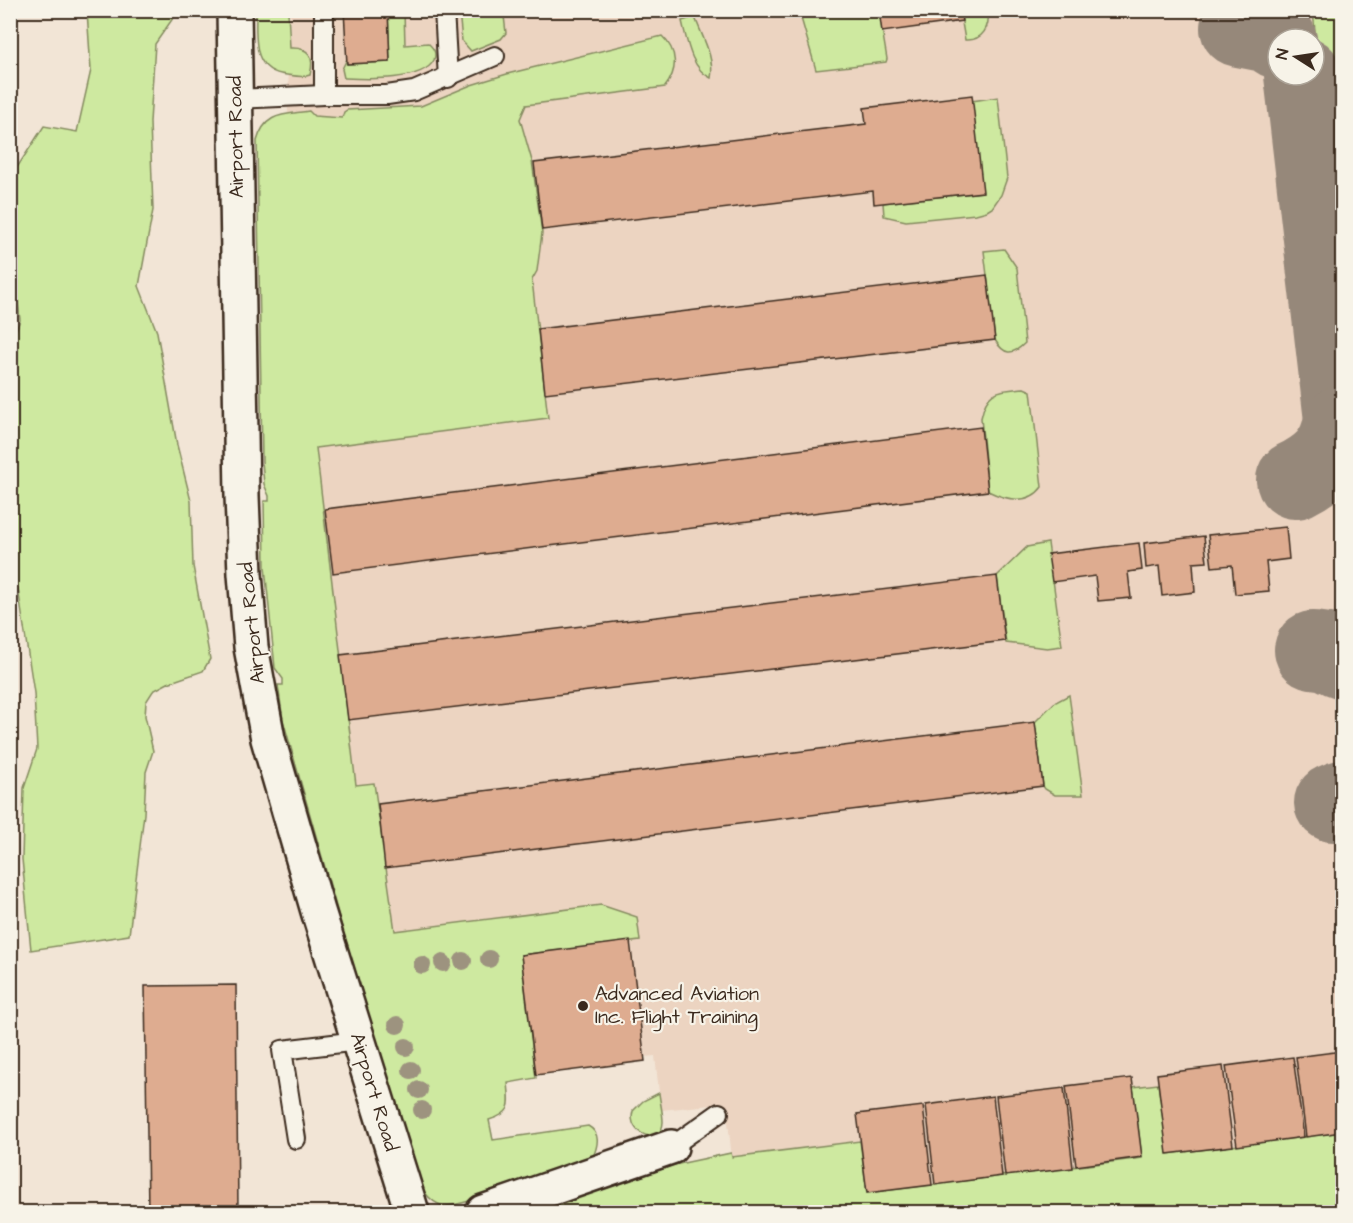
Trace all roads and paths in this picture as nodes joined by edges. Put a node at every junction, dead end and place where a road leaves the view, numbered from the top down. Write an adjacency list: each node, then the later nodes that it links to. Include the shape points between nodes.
1 (234, 10): 7 (street, Airport Road)
2 (324, 10): 6 (lane)
3 (444, 10): 5 (lane)
4 (495, 56): 5 (lane)
5 (448, 78): 6 (lane, via 414,91 387,95)
6 (324, 95): 7 (lane)
7 (235, 99): 8 (street, Airport Road, via 242,496 251,647 268,739)
8 (358, 1041): 10 (lane, via 282,1050); 12 (street, Airport Road)
9 (719, 1113): 11 (lane)
10 (296, 1139)
11 (672, 1147): 13 (street)
12 (412, 1212)
13 (483, 1212)

